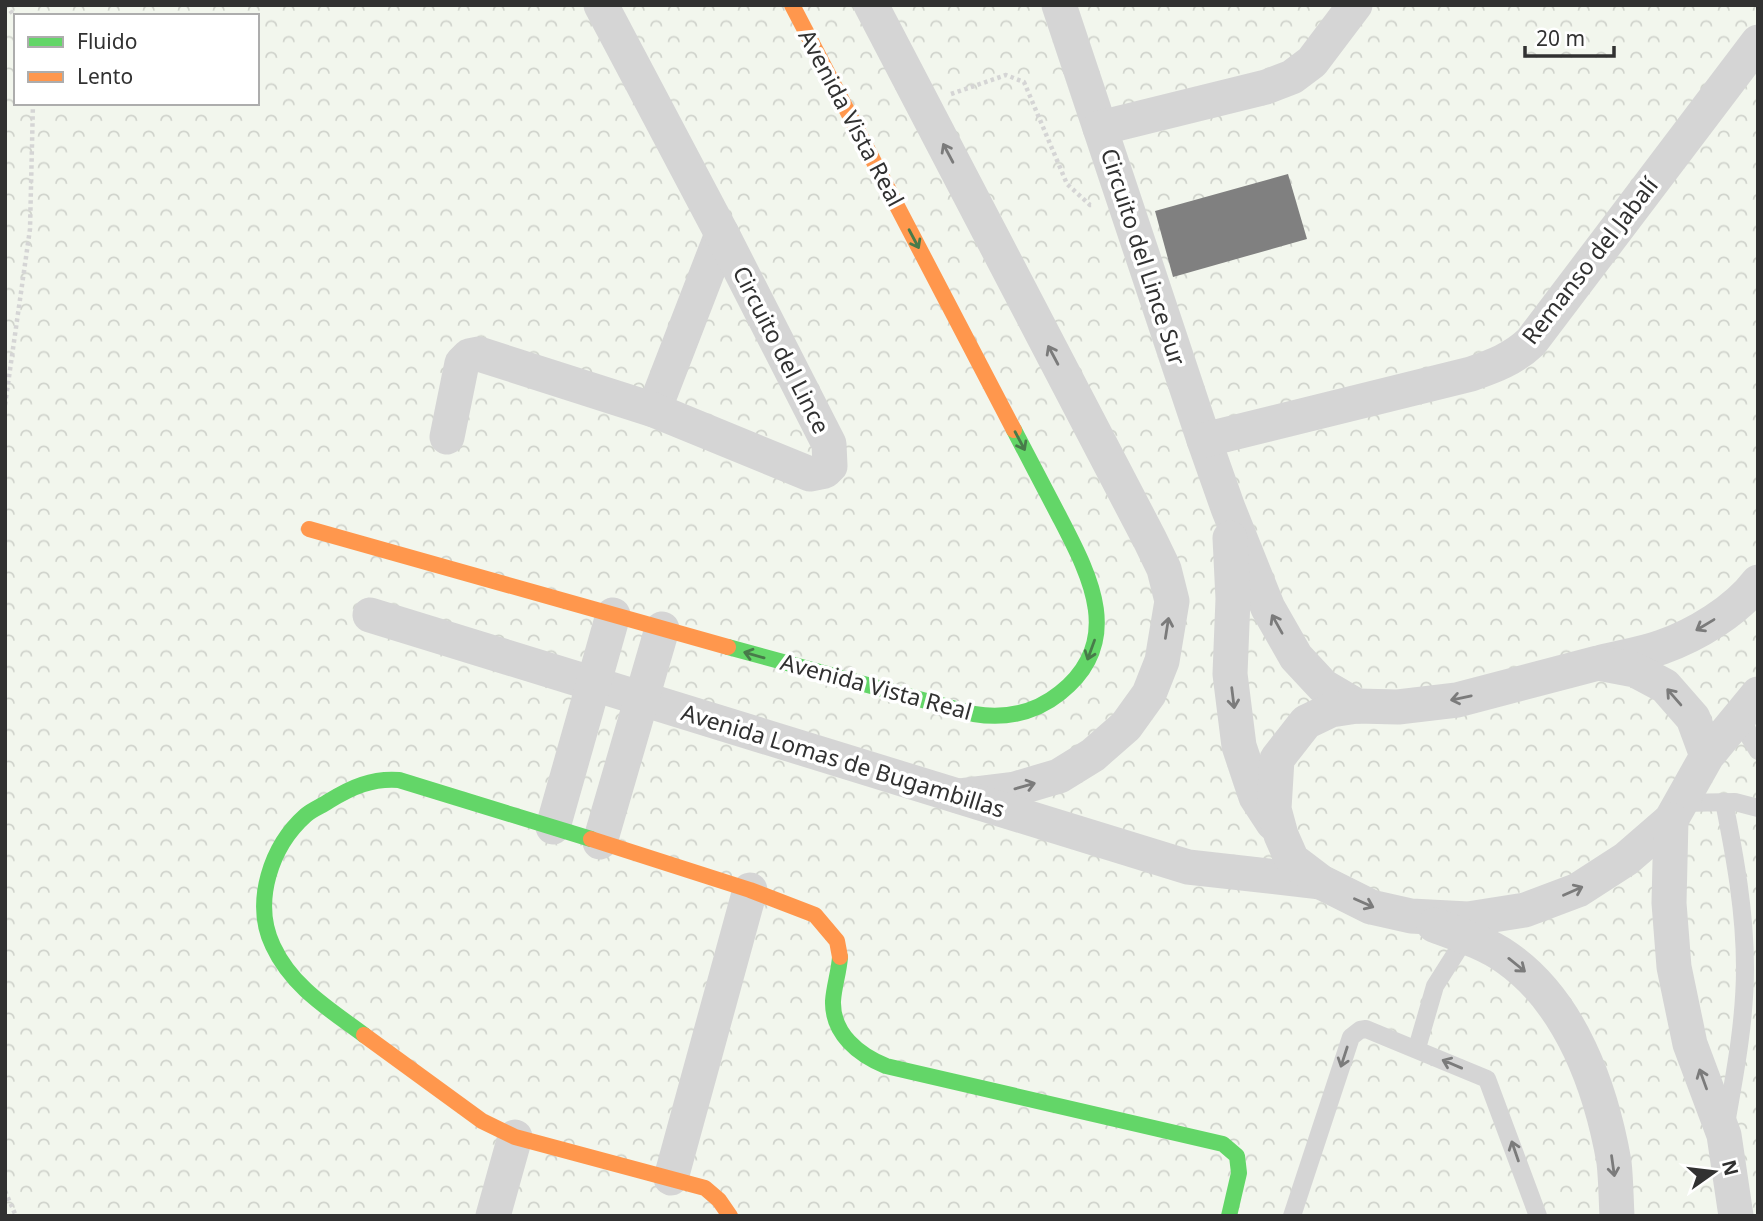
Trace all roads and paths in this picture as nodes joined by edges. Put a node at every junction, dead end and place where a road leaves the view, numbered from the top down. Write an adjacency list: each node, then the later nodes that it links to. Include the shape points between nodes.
1 (601, 5): 11 (street, Circuito del Lince)
2 (792, 5): 21 (street, Avenida Vista Real, one-way to 21, via 1086,568 1097,608 1096,637 1072,685 1049,704 1026,713 989,716 930,704)
3 (871, 5): 7 (street)
4 (1059, 5): 9 (street, Circuito del Lince Sur)
5 (1355, 5): 9 (street, via 1312,62 1292,77)
6 (1758, 41): 15 (street, Remanso del Jabalí, via 1518,354 1471,374)
7 (922, 104): 10 (path, via 1006,75 1024,82 1067,184 1090,205); 31 (street, one-way to 7, via 1015,789 1059,776 1126,726 1149,694 1161,661 1171,601 1164,569 1150,540)
8 (33, 105): 12 (path, via 30,229)
9 (1100, 128): 10 (street, Circuito del Lince Sur)
10 (1124, 201): 15 (street, Circuito del Lince Sur)
11 (722, 234): 13 (street); 13 (street, Circuito del Lince, via 829,444 830,466 810,474)
12 (5, 405)
13 (654, 410): 14 (street, Circuito del Lince, via 479,354 462,363)
14 (447, 437)
15 (1204, 440): 16 (street, Circuito del Lince Sur)
16 (1228, 508): 26 (street, Circuito del Lince Sur, one-way to 16, via 1323,686 1296,657 1269,608); 36 (street, Circuito del Lince Sur, one-way to 36, via 1233,599 1230,674 1239,746 1256,797)
17 (309, 528): 20 (street, Avenida Vista Real)
18 (1758, 582): 22 (street, one-way to 22, via 1708,625 1662,647)
19 (370, 615): 23 (street, Avenida Lomas de Bugambillas)
20 (613, 615): 21 (street, Avenida Vista Real); 23 (street)
21 (662, 629): 24 (street)
22 (1598, 663): 26 (street, one-way to 26, via 1457,700); 29 (street, one-way to 22, via 1693,718 1665,686 1635,670)
23 (593, 684): 24 (street, Avenida Lomas de Bugambillas); 27 (street)
24 (642, 699): 30 (street); 31 (street, Avenida Lomas de Bugambillas)
25 (1750, 704): 28 (lane, via 1750,738); 29 (street)
26 (1357, 706): 36 (street, via 1331,710 1306,723 1277,760 1274,808)
27 (574, 750): 30 (street); 35 (street)
28 (1758, 751)
29 (1707, 756): 34 (street)
30 (623, 762): 37 (street)
31 (958, 796): 38 (street, Avenida Lomas de Bugambillas, via 1188,867)
32 (1724, 802): 33 (lane); 34 (lane); 43 (lane, via 1740,885 1745,969 1738,1054)
33 (1758, 808)
34 (1675, 811): 40 (street, one-way to 34, via 1468,919 1525,910 1578,890 1626,859); 43 (street, one-way to 34, via 1690,1044 1674,967 1669,903)
35 (553, 827): 37 (street); 44 (street, via 409,781 372,781 351,787 305,816 278,853 265,888 264,915 272,946 306,992 482,1121)
36 (1281, 835): 38 (street, Circuito del Lince Sur, via 1292,860)
37 (600, 842): 39 (street)
38 (1321, 882): 40 (street, one-way to 40, via 1371,907)
39 (750, 890): 45 (street); 50 (street, via 815,915 832,933 840,959 834,1003 838,1027 866,1058 1223,1144 1237,1156 1240,1173)
40 (1411, 916): 41 (street)
41 (1466, 937): 42 (lane, via 1435,986); 53 (street, one-way to 53, via 1506,957 1534,980 1582,1054 1614,1163)
42 (1417, 1048): 51 (lane, one-way to 51, via 1366,1029 1351,1037); 52 (lane, one-way to 42, via 1488,1079)
43 (1724, 1135): 54 (street)
44 (515, 1137): 45 (street); 48 (street)
45 (671, 1178): 49 (street, via 705,1188)
46 (5, 1191): 47 (path)
47 (16, 1216)
48 (493, 1216)
49 (730, 1216)
50 (1229, 1216)
51 (1292, 1216)
52 (1538, 1216)
53 (1617, 1216)
54 (1736, 1216)

